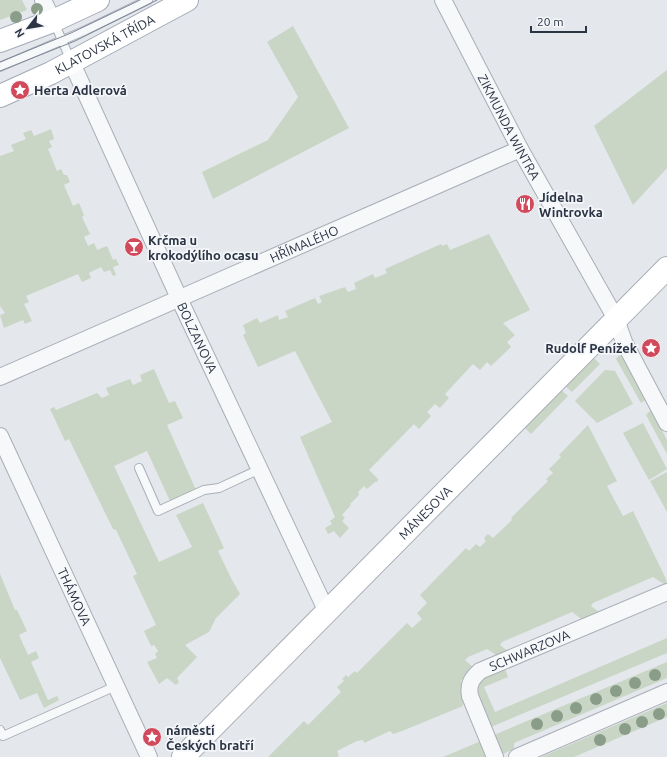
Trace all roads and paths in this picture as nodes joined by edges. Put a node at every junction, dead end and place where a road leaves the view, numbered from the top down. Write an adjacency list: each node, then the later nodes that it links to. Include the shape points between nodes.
1 (43, 0): 6 (street)
2 (98, 0): 6 (street)
3 (148, 0): 8 (lane, KLATOVSKÁ TŘÍDA)
4 (187, 0): 9 (street, KLATOVSKÁ TŘÍDA)
5 (443, 0): 12 (street, ZIKMUNDA WINTRA)
6 (53, 21): 7 (street); 8 (lane)
7 (0, 41)
8 (62, 41): 9 (lane); 10 (lane, KLATOVSKÁ TŘÍDA)
9 (71, 61): 11 (street, KLATOVSKÁ TŘÍDA, via 36,81); 14 (street, BOLZANOVA)
10 (0, 67)
11 (0, 96)
12 (520, 149): 14 (street, HŘÍMALÉHO); 15 (street, ZIKMUNDA WINTRA)
13 (667, 268): 15 (street, MÁNESOVA)
14 (180, 298): 16 (street, HŘÍMALÉHO); 20 (street, BOLZANOVA)
15 (616, 320): 17 (street, ZIKMUNDA WINTRA, via 624,342); 22 (street, MÁNESOVA)
16 (0, 376)
17 (667, 423)
18 (0, 436): 23 (street, THÁMOVA)
19 (139, 468): 20 (lane, via 158,511)
20 (260, 469): 22 (street, BOLZANOVA)
21 (667, 592): 28 (street, SCHWARZOVA, via 480,671 472,678 469,686 470,696)
22 (327, 612): 27 (street, MÁNESOVA)
23 (116, 686): 25 (lane, via 3,736); 26 (street, THÁMOVA)
24 (667, 692): 29 (street)
25 (0, 730)
26 (149, 757)
27 (183, 757)
28 (495, 757)
29 (517, 757)

